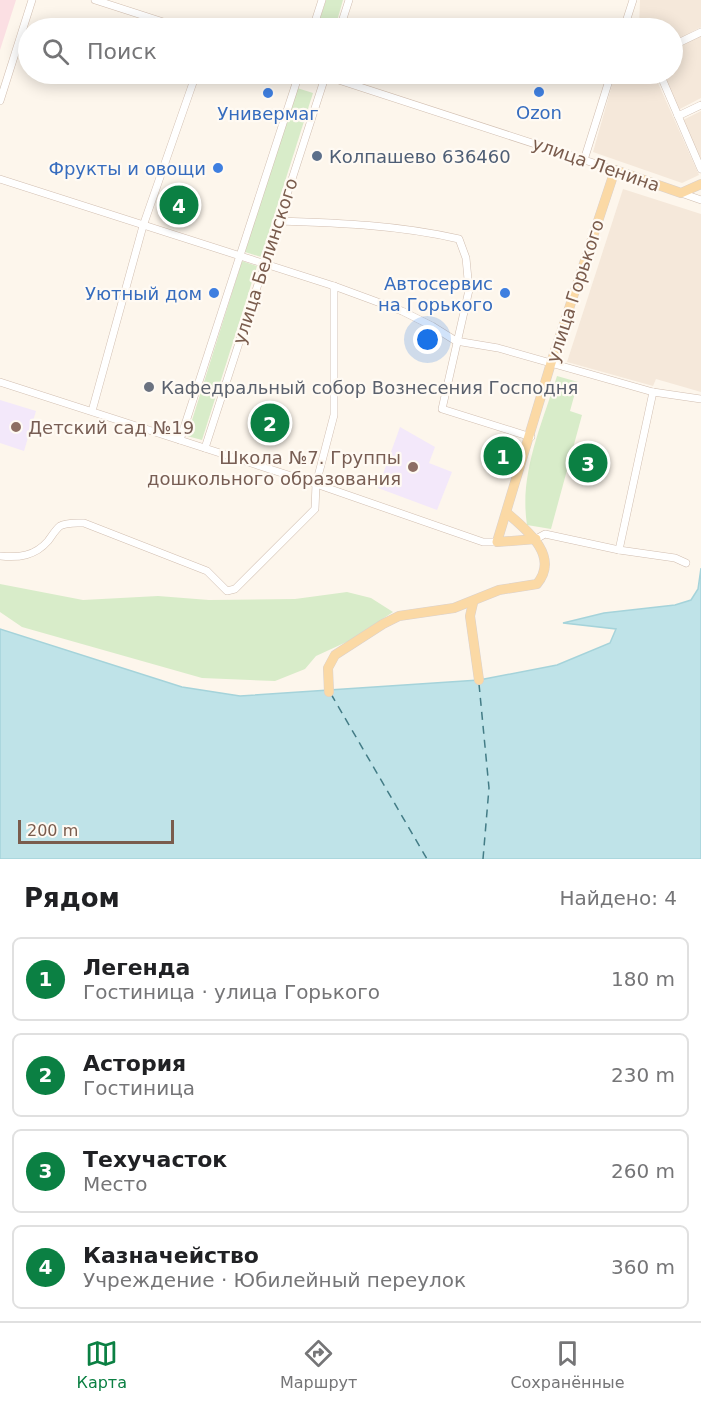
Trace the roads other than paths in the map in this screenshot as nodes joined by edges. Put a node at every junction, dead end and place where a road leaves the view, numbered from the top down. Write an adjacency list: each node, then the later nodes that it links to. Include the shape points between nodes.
1 (32, 0): 6 (street)
2 (95, 0): 7 (street)
3 (322, 0): 8 (street)
4 (349, 0): 9 (street)
5 (633, 0): 10 (street)
6 (26, 18)
7 (151, 18)
8 (316, 18)
9 (343, 18)
10 (627, 18)
11 (701, 32): 12 (street)
12 (683, 41)
13 (18, 44): 20 (street)
14 (193, 84): 31 (street)
15 (296, 84): 32 (street, улица Белинского)
16 (321, 84): 30 (street, улица Белинского)
17 (354, 84): 23 (street, улица Ленина)
18 (608, 84): 23 (street)
19 (664, 84): 22 (street)
20 (0, 101)
21 (701, 105): 22 (street)
22 (678, 116): 24 (street)
23 (584, 160): 25 (street, улица Ленина)
24 (701, 169)
25 (615, 170): 28 (main road, улица Ленина); 36 (main road, улица Горького)
26 (0, 179): 31 (street)
27 (701, 184): 28 (main road)
28 (681, 193): 29 (street, улица Ленина)
29 (701, 200)
30 (278, 221): 33 (street, улица Белинского); 35 (street, via 354,223 420,230 459,239 466,258 469,290)
31 (143, 226): 32 (street); 40 (street)
32 (239, 255): 33 (street); 42 (street, улица Белинского)
33 (264, 262): 34 (street); 43 (street, улица Белинского)
34 (334, 286): 35 (street, via 402,311); 44 (street, via 334,415)
35 (456, 341): 36 (street); 41 (street, via 442,409)
36 (551, 363): 38 (street); 41 (main road, улица Горького)
37 (0, 382): 40 (street)
38 (653, 392): 39 (street); 48 (street)
39 (701, 399)
40 (92, 411): 42 (street)
41 (531, 436): 45 (main road, улица Горького)
42 (180, 440): 43 (street)
43 (205, 448): 44 (street)
44 (316, 484): 47 (street, via 483,542); 49 (street, via 315,509 235,590 227,591 207,571 84,523 59,527 32,554)
45 (507, 513): 46 (main road); 47 (main road, улица Горького)
46 (536, 539): 47 (main road); 48 (street, via 545,534); 51 (main road, via 543,552 544,566 543,577 537,584 500,590)
47 (498, 542)
48 (619, 550): 50 (street)
49 (0, 556)
50 (686, 563)
51 (472, 603): 52 (main road, via 470,616); 53 (main road, via 399,616 352,642 335,655 328,668)
52 (479, 680)
53 (329, 692)

